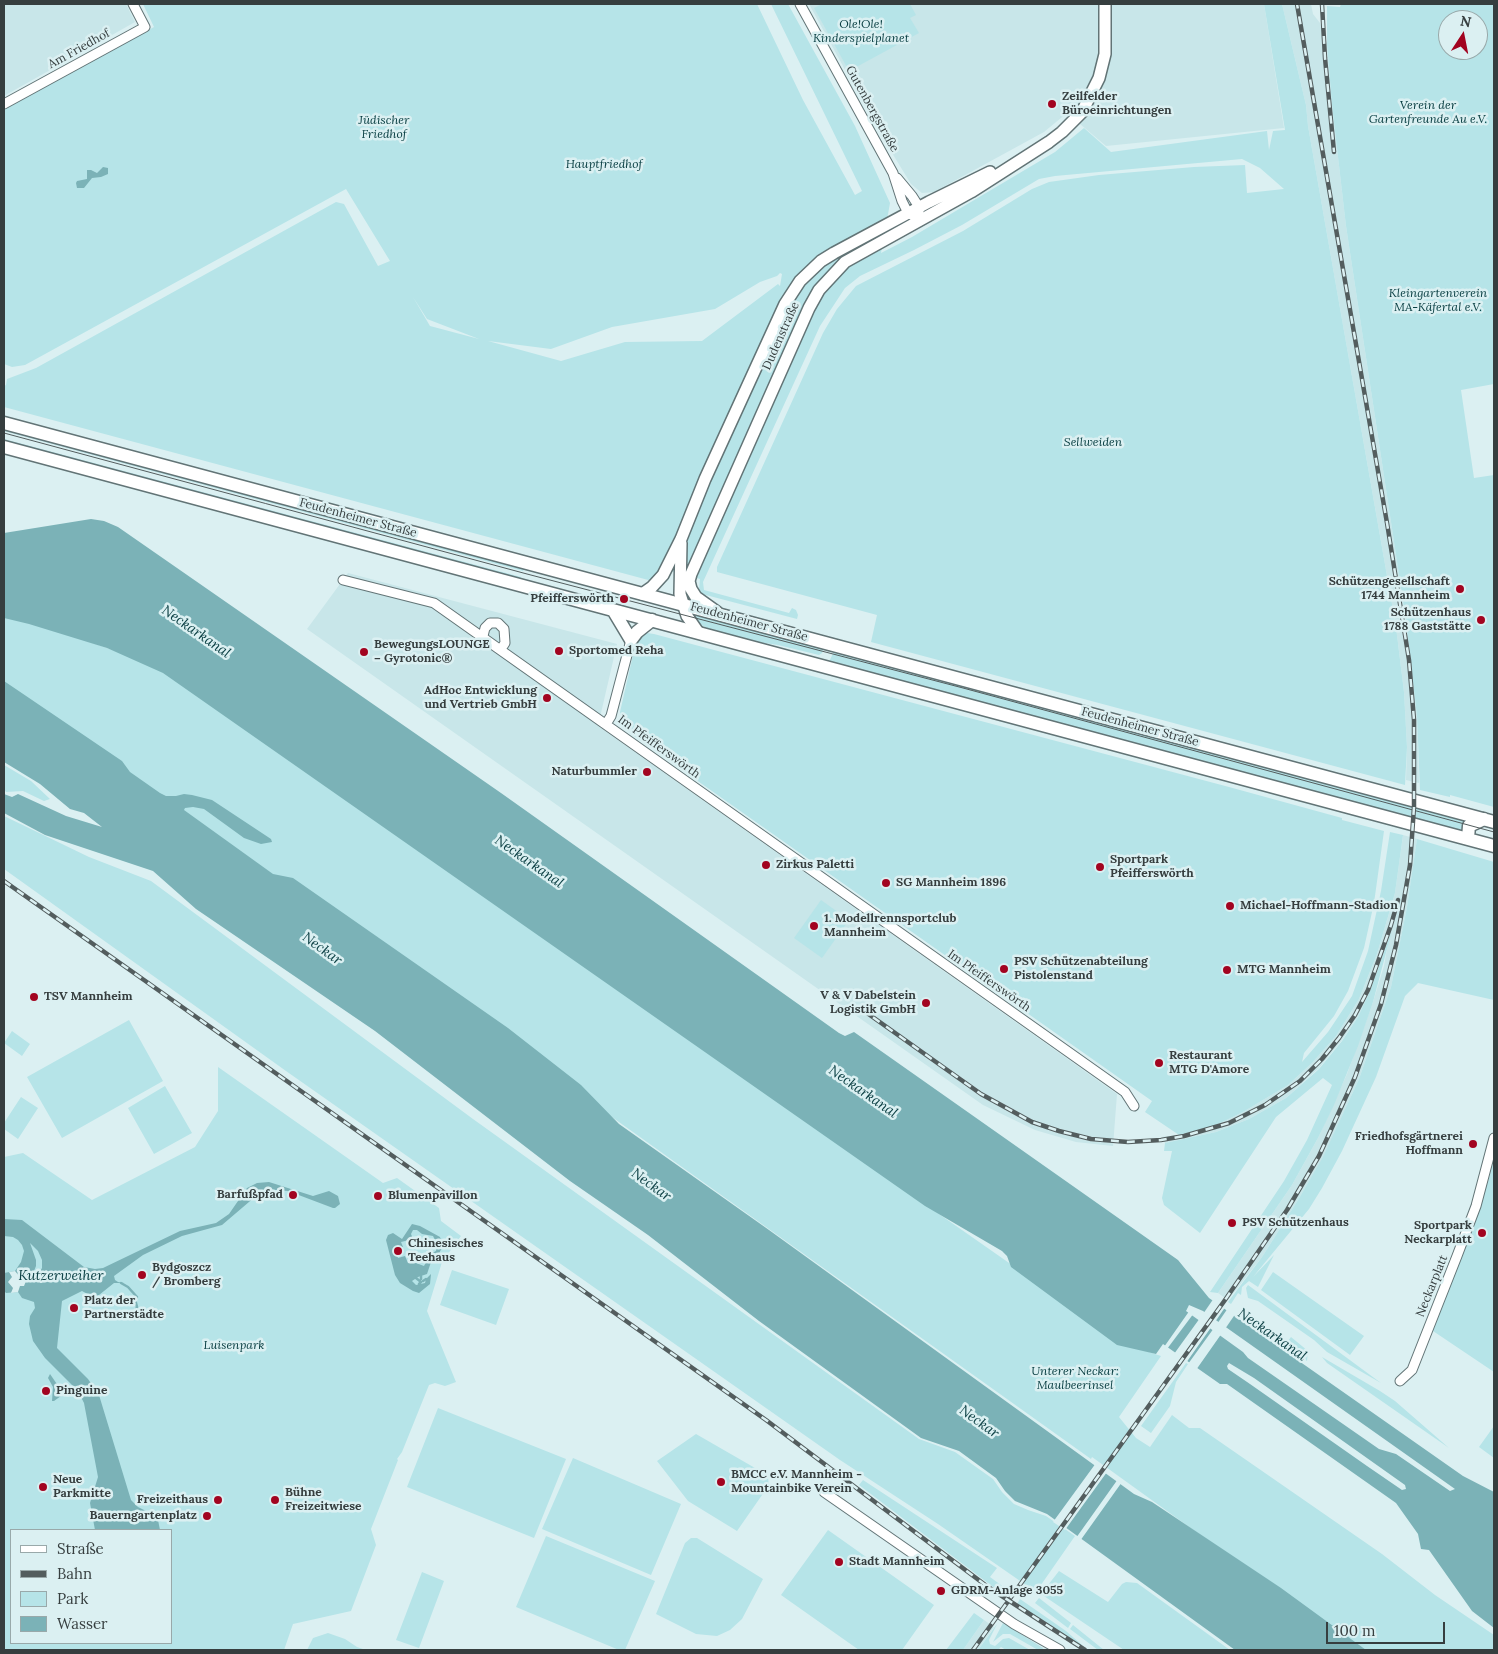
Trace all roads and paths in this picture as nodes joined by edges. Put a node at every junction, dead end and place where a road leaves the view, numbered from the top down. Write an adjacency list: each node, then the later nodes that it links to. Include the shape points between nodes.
1 (133, 4): 4 (street, Am Friedhof, via 144,27)
2 (800, 4): 6 (street, Gutenbergstraße, via 893,173 902,202)
3 (1105, 4): 5 (street, Dudenstraße, via 1105,54 1091,96 1082,112 1062,132)
4 (4, 104)
5 (1029, 155): 6 (street, Dudenstraße); 7 (street, Dudenstraße)
6 (914, 210): 7 (street, Gutenbergstraße); 10 (street, Dudenstraße, via 834,253 800,282 785,304)
7 (920, 220): 17 (street, Dudenstraße, via 845,262 819,290 809,308 691,574 691,589 696,597)
8 (4, 423): 11 (main road, Feudenheimer Straße)
9 (4, 447): 13 (main road, Feudenheimer Straße)
10 (681, 539): 14 (street, Dudenstraße, via 663,575); 15 (street, Dudenstraße)
11 (546, 568): 13 (main road, via 529,572); 14 (main road, Feudenheimer Straße)
12 (343, 580): 20 (street, Im Pfeifferswörth, via 434,603)
13 (527, 586): 16 (main road, Feudenheimer Straße)
14 (642, 594): 15 (main road, Feudenheimer Straße)
15 (682, 604): 17 (main road, Feudenheimer Straße); 19 (street)
16 (613, 610): 18 (main road, Feudenheimer Straße); 21 (main road)
17 (721, 615): 22 (main road, Feudenheimer Straße)
18 (652, 620): 19 (main road, Feudenheimer Straße); 21 (main road)
19 (698, 632): 24 (main road, Feudenheimer Straße)
20 (483, 636): 23 (street, Im Pfeifferswörth); 23 (street, via 490,623 498,623 504,629 505,643)
21 (631, 640): 25 (street, Im Pfeifferswörth, via 611,716)
22 (827, 643): 24 (main road, via 826,655); 26 (main road, Feudenheimer Straße)
23 (501, 649): 25 (street, Im Pfeifferswörth)
24 (808, 661): 27 (main road, Feudenheimer Straße)
25 (606, 724): 29 (street, Im Pfeifferswörth, via 1125,1092)
26 (1489, 820): 27 (main road, via 1469,826)
27 (1468, 838): 28 (main road, Feudenheimer Straße)
28 (1494, 846)
29 (1134, 1106)
30 (1494, 1138): 31 (street, Neckarplatt, via 1476,1206 1457,1256 1412,1370)
31 (1400, 1381)
32 (824, 1492): 33 (street)
33 (1055, 1649)

